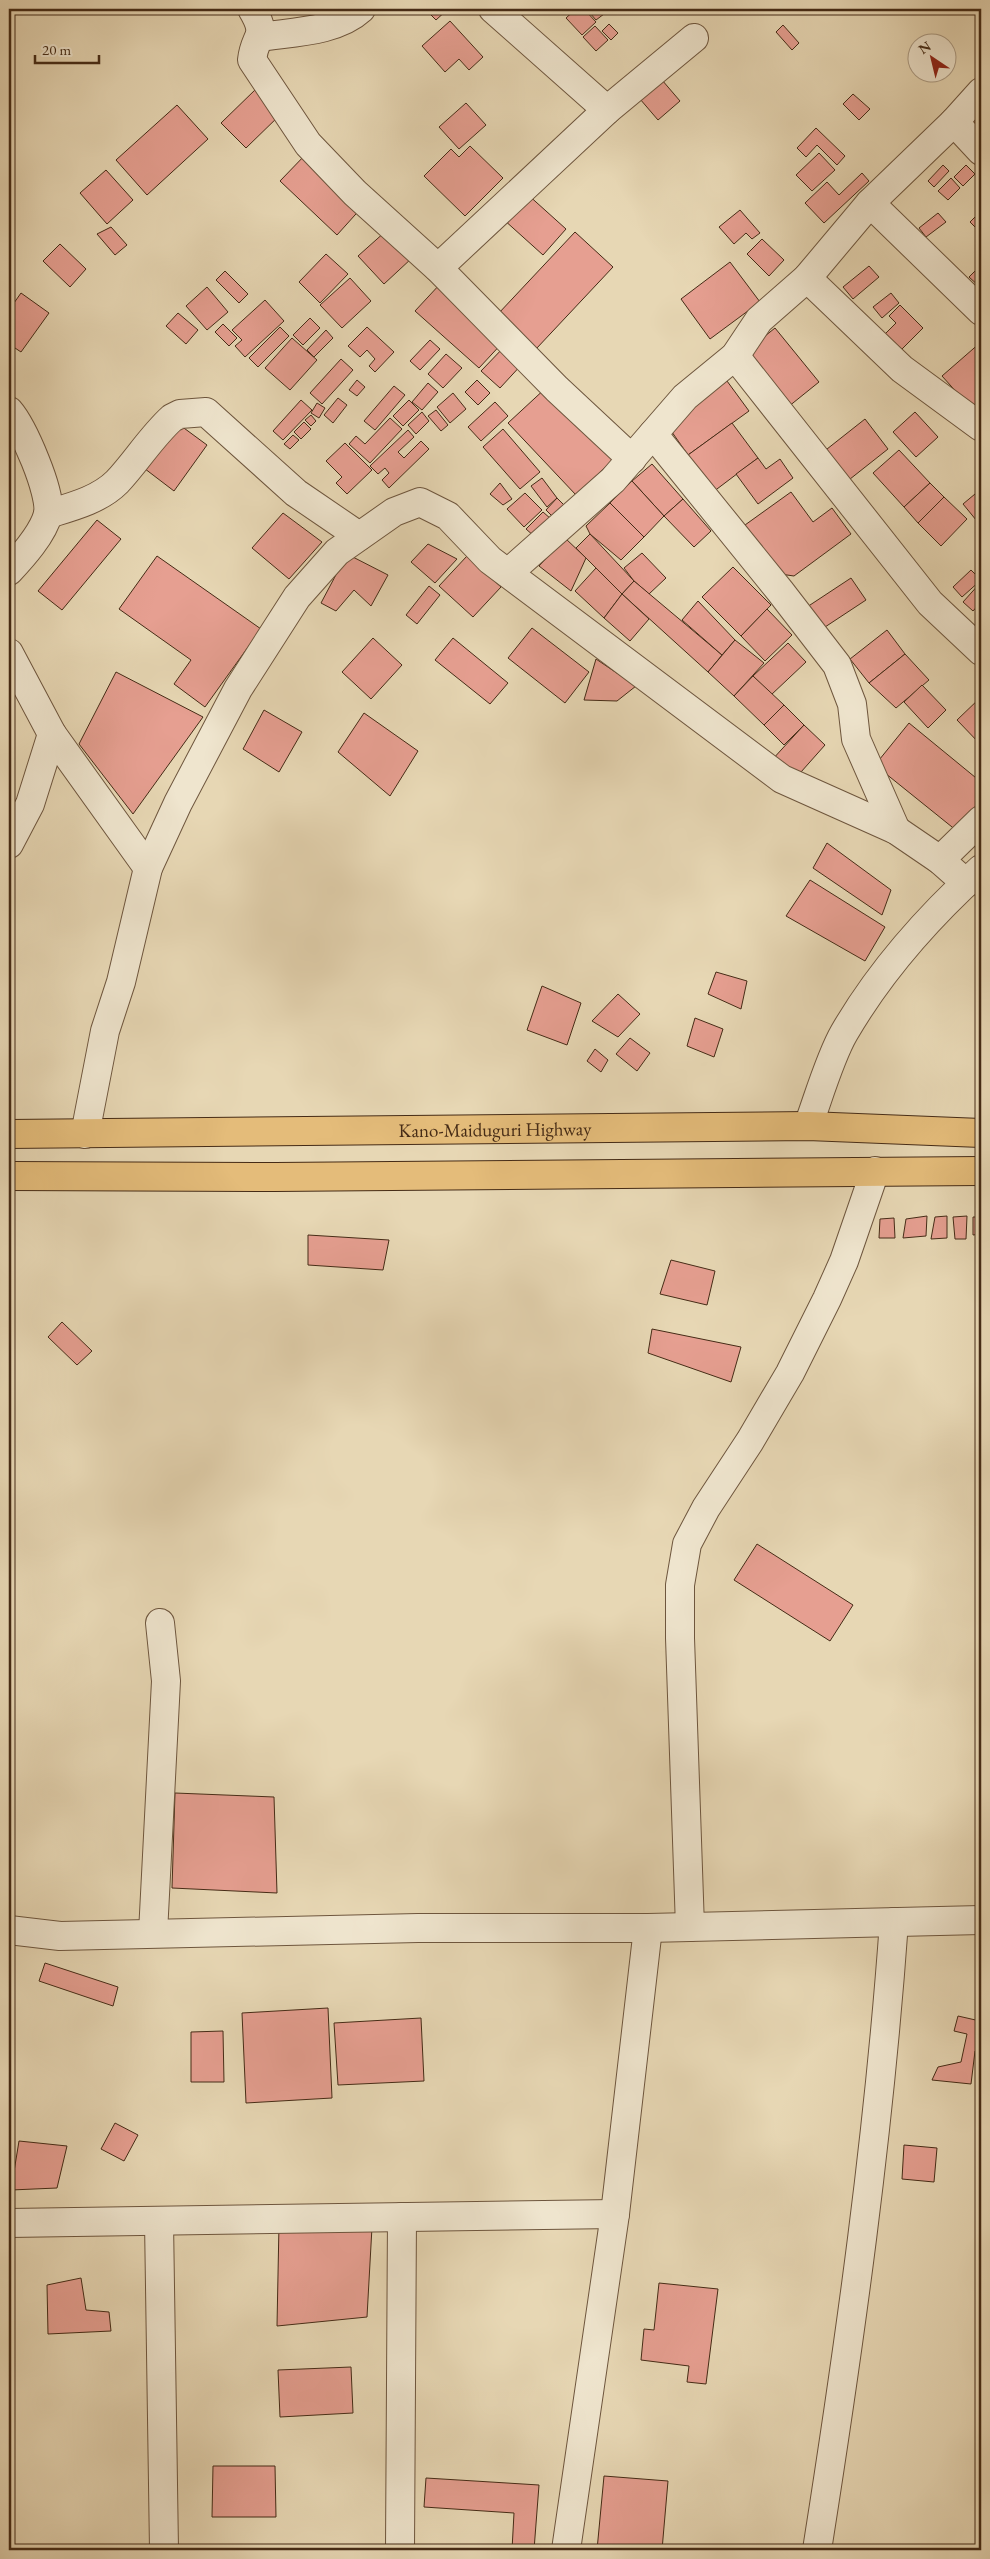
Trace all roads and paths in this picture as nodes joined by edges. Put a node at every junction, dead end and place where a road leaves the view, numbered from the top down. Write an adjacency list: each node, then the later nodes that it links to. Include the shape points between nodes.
1 (252, 9): 4 (street, via 262,25)
2 (361, 9): 4 (street, via 325,27)
3 (493, 9): 7 (street)
4 (260, 37): 11 (street, via 252,60 308,144)
5 (694, 38): 7 (street)
6 (981, 92): 8 (street)
7 (607, 110): 11 (street)
8 (954, 122): 9 (street); 10 (street)
9 (981, 151)
10 (870, 203): 12 (street); 13 (street)
11 (438, 268): 18 (street, via 557,389)
12 (807, 278): 14 (street, via 759,320); 16 (street, via 902,369)
13 (981, 311)
14 (735, 356): 17 (street, via 685,398); 23 (street, via 930,603)
15 (9, 411): 19 (street, via 41,472)
16 (981, 427)
17 (653, 434): 18 (street); 27 (street, via 836,665 852,704 856,739)
18 (632, 459): 22 (street, via 613,480)
19 (48, 514): 20 (street, via 83,503 116,483 172,418 180,414 206,412 296,493); 21 (street, via 31,546)
20 (359, 536): 22 (street, via 394,512 420,502 448,516 490,560); 30 (street, via 337,552 297,597 238,689)
21 (9, 571)
22 (508, 573): 27 (street, via 782,779)
23 (981, 651)
24 (9, 653): 25 (street)
25 (52, 734): 28 (street, via 30,804); 30 (street)
26 (981, 820): 29 (street)
27 (896, 830): 29 (street)
28 (9, 844)
29 (940, 860): 31 (street)
30 (148, 868): 35 (street, via 121,982 105,1031)
31 (974, 876): 32 (street, via 929,920 891,964 843,1034)
32 (808, 1126): 33 (highway, Kano-Maiduguri Highway); 35 (highway, Kano-Maiduguri Highway)
33 (981, 1133)
34 (9, 1134): 35 (highway, Kano-Maiduguri Highway)
35 (85, 1134)
36 (981, 1171): 37 (highway)
37 (875, 1172): 38 (highway); 42 (street, via 844,1261 790,1373 687,1544 680,1585 680,1621)
38 (9, 1176)
39 (160, 1623): 45 (street, via 166,1681)
40 (981, 1920): 41 (street)
41 (894, 1922): 42 (street); 53 (street, via 885,2043 850,2343)
42 (690, 1927): 43 (street)
43 (648, 1928): 45 (street); 46 (street)
44 (9, 1930): 45 (street, via 60,1936)
45 (153, 1933)
46 (615, 2214): 47 (street); 52 (street)
47 (402, 2217): 48 (street); 51 (street)
48 (159, 2221): 49 (street); 50 (street)
49 (9, 2223)
50 (164, 2550)
51 (400, 2550)
52 (566, 2550)
53 (817, 2550)

